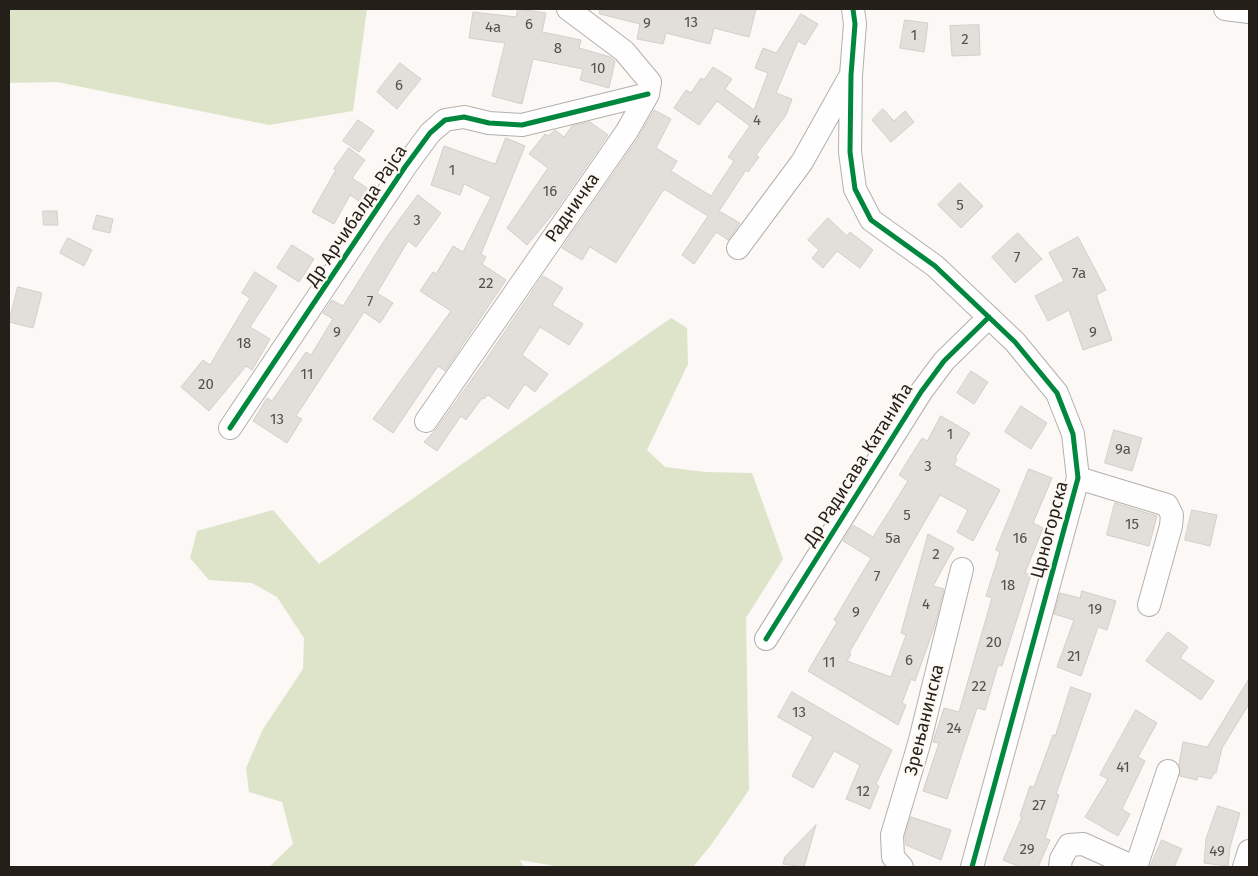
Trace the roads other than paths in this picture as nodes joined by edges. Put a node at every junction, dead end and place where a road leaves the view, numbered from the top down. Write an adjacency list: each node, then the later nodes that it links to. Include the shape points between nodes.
1 (568, 9): 6 (street, via 624,51 650,82)
2 (853, 9): 5 (street, Црногорска)
3 (1225, 9): 4 (street)
4 (1249, 12)
5 (851, 75): 7 (street, via 802,162); 8 (street, Црногорска, via 855,189 871,220 935,266)
6 (648, 94): 9 (street, Радничка, via 627,131); 10 (street, Др Арчибалда Рајса, via 522,125 489,123 464,117 445,120 430,133 405,168)
7 (738, 248)
8 (989, 317): 11 (street, Црногорска, via 1015,342 1056,393 1073,434); 14 (street, Др Радисава Катанића, via 944,361 921,392)
9 (426, 421)
10 (230, 428)
11 (1078, 478): 13 (street, via 1167,504 1172,515 1171,526); 18 (street, Црногорска)
12 (962, 569): 17 (street, Зрењанинска, via 919,744 892,835 893,857)
13 (1149, 605)
14 (766, 639)
15 (1168, 771): 20 (street)
16 (1249, 851): 21 (street)
17 (902, 867)
18 (972, 867)
19 (1060, 867): 20 (street, via 1069,845 1083,844)
20 (1135, 867)
21 (1244, 867)

